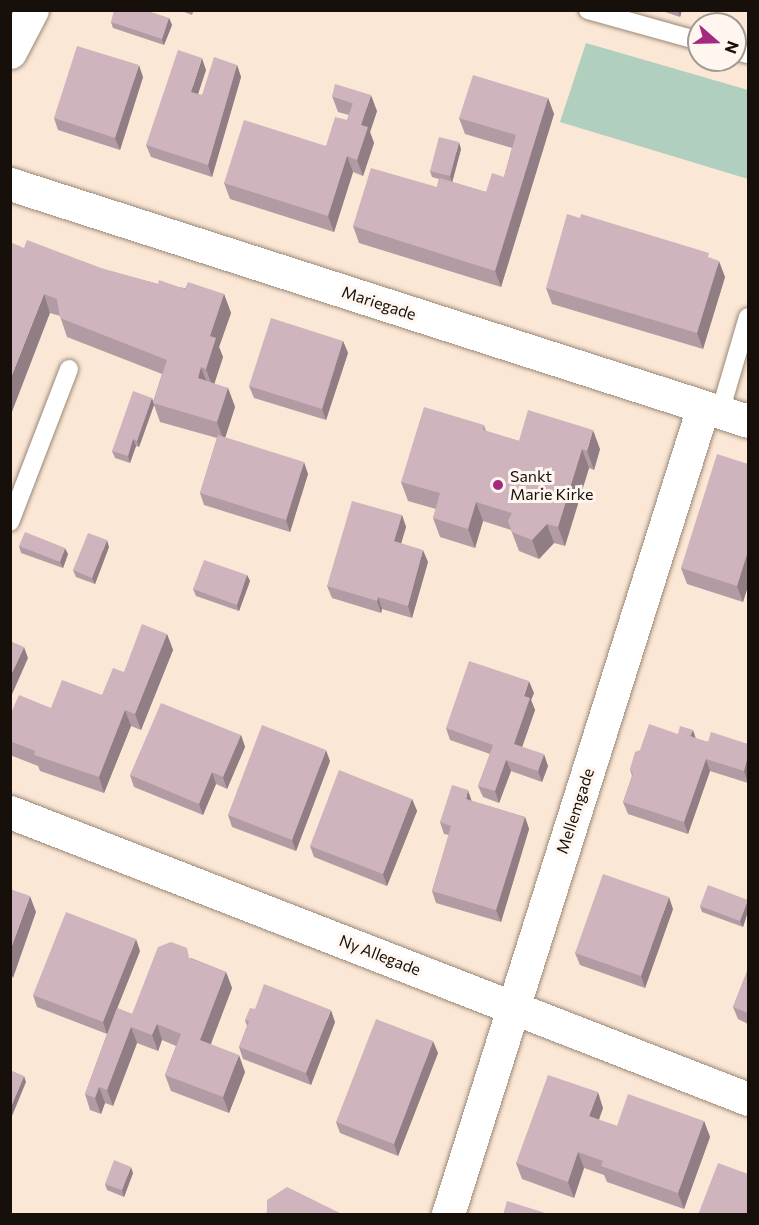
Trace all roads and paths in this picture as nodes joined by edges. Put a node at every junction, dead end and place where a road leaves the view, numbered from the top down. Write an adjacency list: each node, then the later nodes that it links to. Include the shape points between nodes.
1 (32, 10): 4 (street)
2 (588, 10): 3 (lane)
3 (687, 38)
4 (10, 52)
5 (10, 184): 8 (street, Mariegade)
6 (748, 317): 8 (lane, Mellemgade)
7 (69, 369): 9 (lane)
8 (724, 414): 11 (street, Mellemgade)
9 (10, 522)
10 (10, 812): 11 (street, Ny Allegade)
11 (513, 1007): 12 (street, Ny Allegade); 13 (street, Mellemgade)
12 (748, 1099)
13 (448, 1215)

